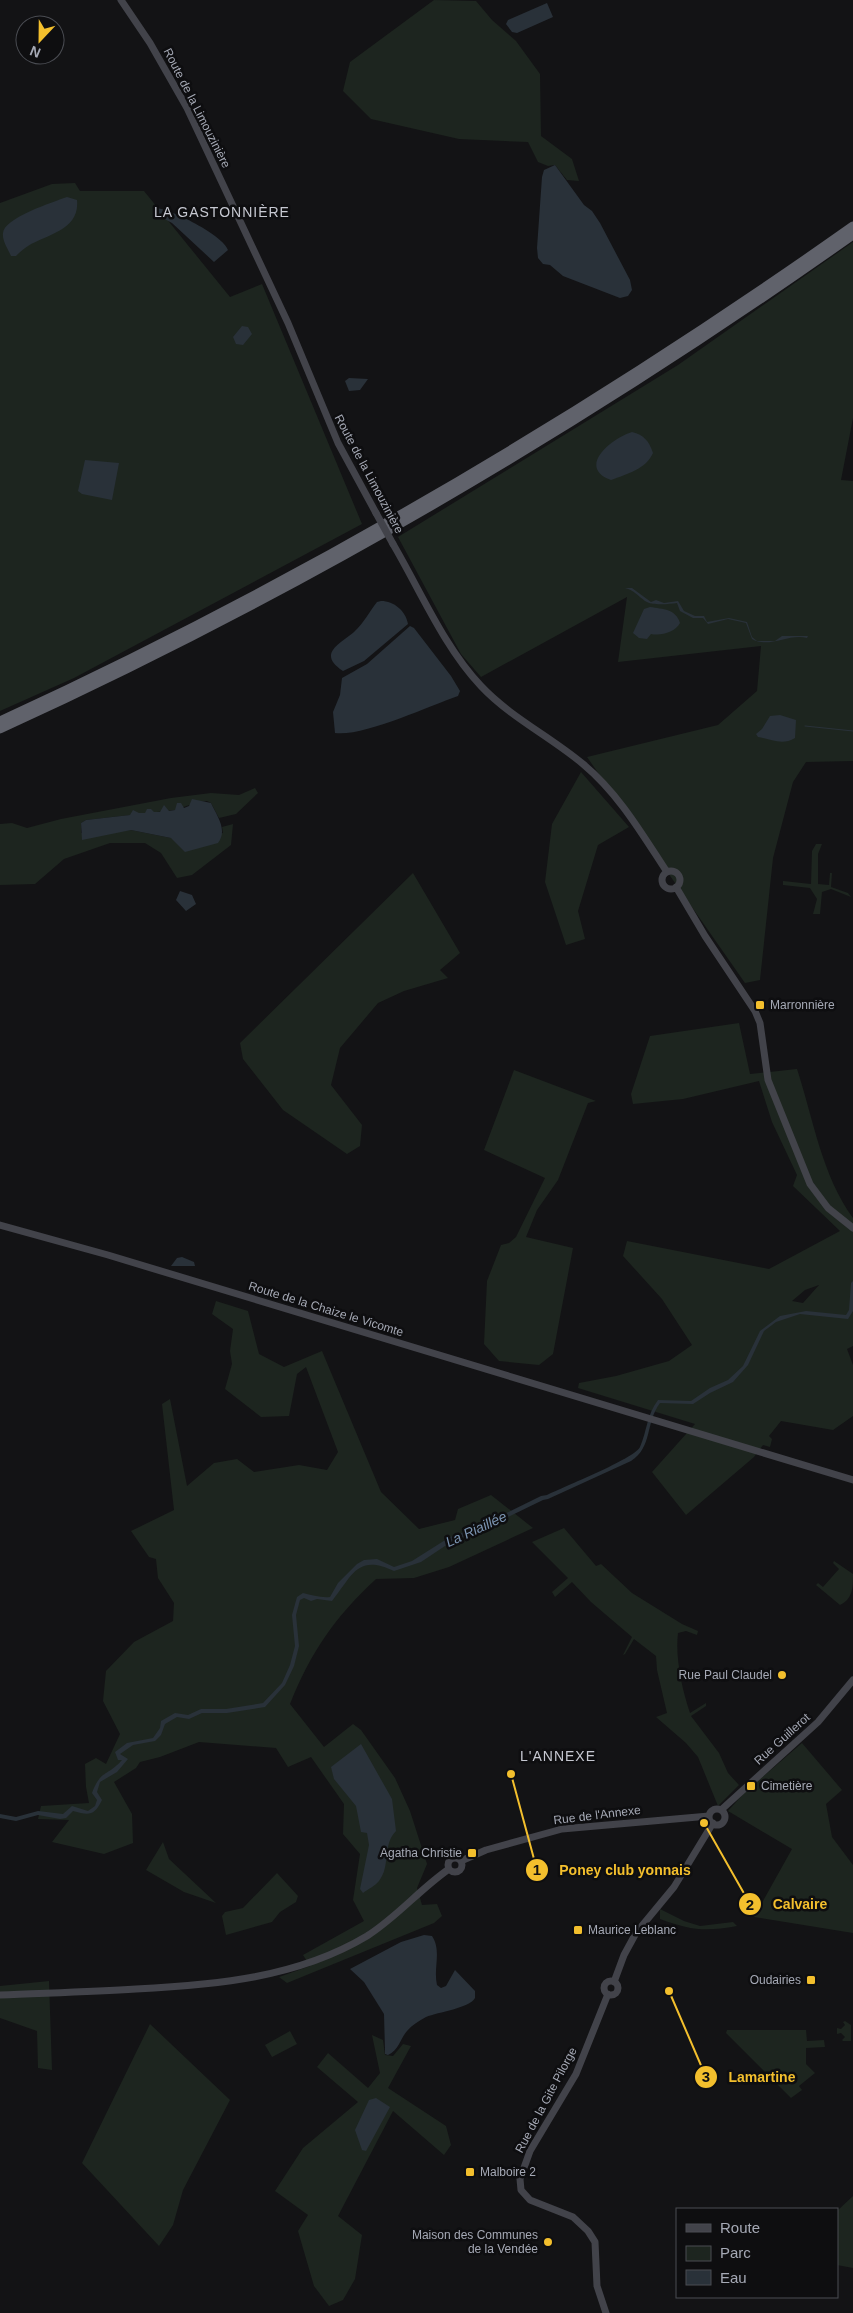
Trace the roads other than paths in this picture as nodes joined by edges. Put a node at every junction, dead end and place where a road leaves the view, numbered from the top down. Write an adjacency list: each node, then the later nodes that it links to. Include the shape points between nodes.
1 (121, 0): 6 (street, Route de la Limouzinière, bridge, via 187,108 288,323 338,444 451,645 474,678 492,696 601,780 640,830)
2 (853, 226): 4 (highway, via 648,365 442,491 229,609)
3 (853, 235): 5 (highway, via 657,368 439,502 301,580)
4 (0, 721)
5 (0, 729)
6 (667, 872): 7 (street, via 678,874 680,881); 7 (street, via 662,879 664,884)
7 (676, 887): 10 (street, via 755,1011 760,1023 768,1080 805,1172 818,1196)
8 (0, 1221): 11 (street, Route de la Chaize le Vicomte)
9 (0, 1225): 11 (street, Route de la Chaize le Vicomte)
10 (853, 1228)
11 (30, 1232): 12 (street, Route de la Chaize le Vicomte)
12 (853, 1480)
13 (853, 1680): 14 (street, Rue Guillerot, via 818,1722)
14 (721, 1810): 15 (street, via 714,1810); 15 (street, via 724,1814 722,1822 717,1824)
15 (711, 1820): 16 (street, Rue de l'Annexe, via 612,1823 562,1829 486,1850 461,1861 452,1858 448,1862 449,1869 366,1937 276,1972 208,1985); 17 (street, Rue de la Gite Pilorge, via 674,1887 636,1933 614,1982 604,1985 608,1994 576,2074 530,2150 520,2179 521,2190 530,2200 573,2217 588,2231 595,2242 597,2286)
16 (0, 1995)
17 (606, 2313)

